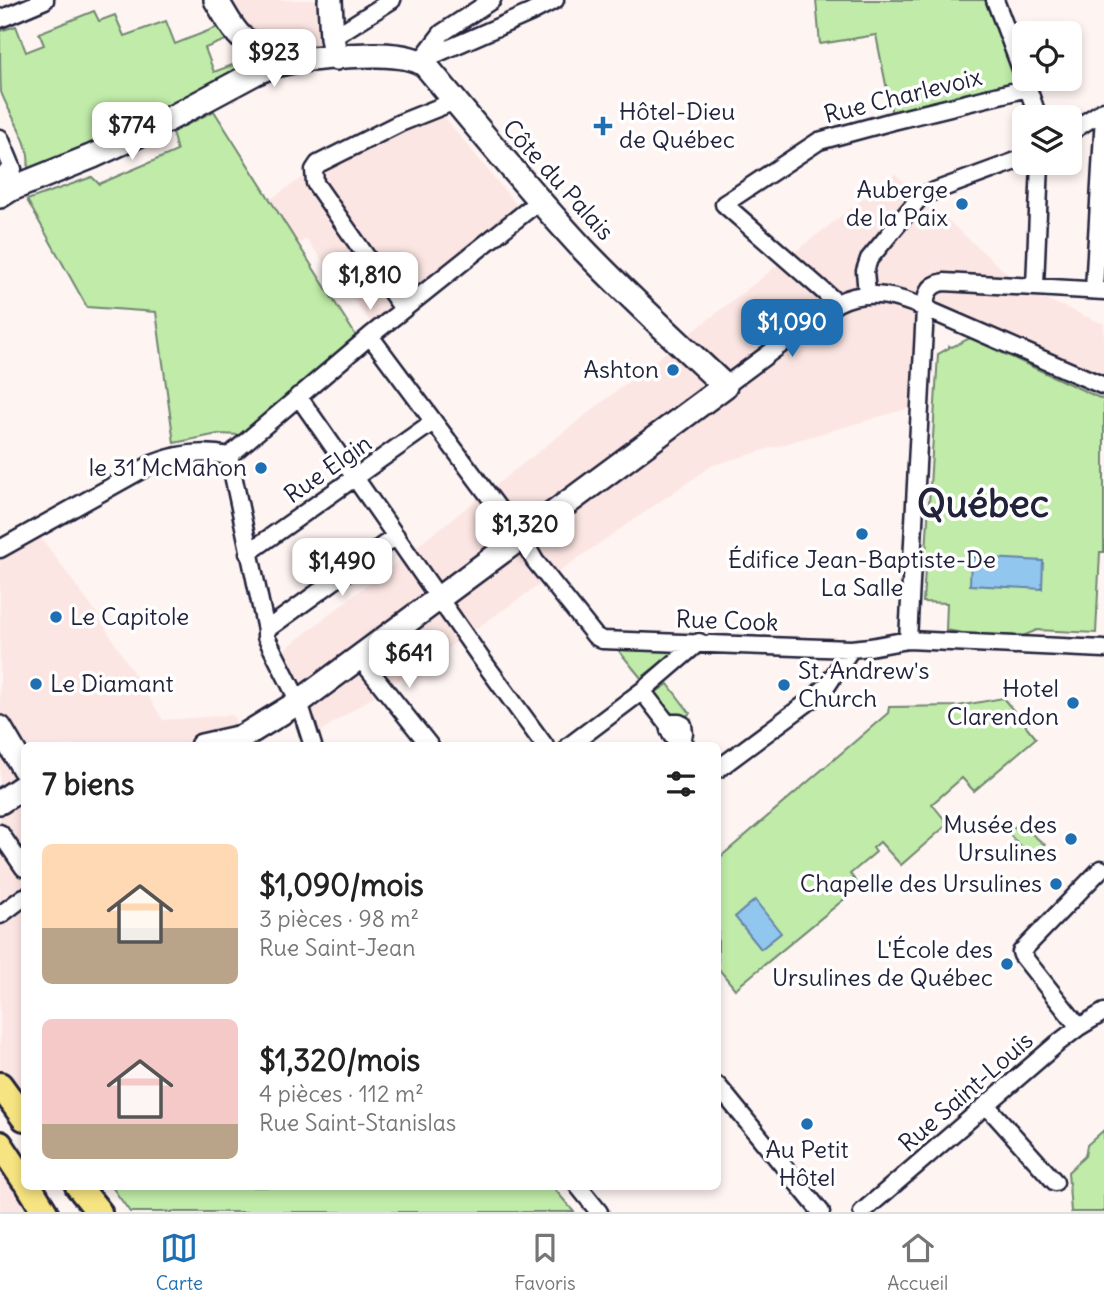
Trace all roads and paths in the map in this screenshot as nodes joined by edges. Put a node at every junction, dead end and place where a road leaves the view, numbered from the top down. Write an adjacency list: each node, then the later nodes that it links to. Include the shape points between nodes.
1 (44, 0): 8 (street)
2 (216, 0): 9 (street)
3 (330, 0): 11 (street)
4 (392, 0): 11 (street)
5 (492, 0): 13 (street, via 442,33)
6 (555, 0): 13 (street)
7 (995, 0): 10 (street)
8 (0, 19)
9 (243, 39): 12 (street); 14 (street, via 250,61)
10 (1012, 46)
11 (334, 48): 12 (street); 13 (street)
12 (298, 60): 14 (street, via 274,65)
13 (421, 61): 16 (street, Côte du Palais)
14 (238, 82): 23 (street, via 145,132)
15 (1012, 85): 28 (street, Rue Charlevoix, via 819,141 723,204)
16 (455, 101): 24 (street, Côte du Palais); 29 (street, via 401,123 314,170 315,183)
17 (1104, 113): 18 (street); 26 (street)
18 (1082, 126)
19 (0, 138): 21 (street)
20 (1012, 162): 27 (street, via 921,196 869,259)
21 (7, 173)
22 (1040, 175): 25 (street)
23 (0, 196)
24 (539, 201): 29 (street); 32 (street, Côte du Palais, via 620,287)
25 (1035, 286): 26 (street); 30 (street, via 937,283 926,295)
26 (1099, 290)
27 (867, 294): 28 (street); 30 (street, via 889,296)
28 (836, 303): 32 (street)
29 (403, 309): 31 (street)
30 (925, 309): 33 (street); 44 (street)
31 (370, 336): 34 (street); 35 (street)
32 (725, 386): 39 (street)
33 (1104, 386)
34 (298, 396): 36 (street); 37 (street)
35 (433, 422): 37 (street, Rue Elgin); 39 (street)
36 (229, 456): 40 (street, via 188,454 152,464); 41 (street)
37 (355, 477): 38 (street); 41 (street, Rue Elgin)
38 (396, 536): 42 (street); 43 (street)
39 (520, 538): 42 (street); 45 (street, Rue Cook, via 595,636 602,640)
40 (0, 548)
41 (248, 553): 43 (street)
42 (439, 598): 48 (street); 56 (street)
43 (266, 631): 50 (street)
44 (908, 640): 46 (street, Rue Cook); 47 (street, Rue Cook)
45 (699, 642): 46 (street, Rue Cook); 57 (street)
46 (851, 649): 59 (street, via 827,686)
47 (1104, 649)
48 (359, 657): 50 (street); 55 (street)
49 (646, 696): 52 (street)
50 (299, 702): 53 (street, via 242,737); 54 (street)
51 (0, 729): 58 (street)
52 (683, 730)
53 (220, 742)
54 (312, 742)
55 (427, 742)
56 (542, 742)
57 (574, 742)
58 (21, 764)
59 (721, 767)
60 (21, 788): 61 (street)
61 (0, 802)
62 (0, 833): 63 (street)
63 (21, 863)
64 (1103, 869): 68 (street, via 1021,952)
65 (21, 899): 66 (street)
66 (0, 915)
67 (1104, 1012): 68 (street, Rue Saint-Louis)
68 (1079, 1027): 71 (street, Rue Saint-Louis)
69 (0, 1085): 72 (main road)
70 (721, 1090): 80 (street)
71 (987, 1106): 73 (street); 81 (street, Rue Saint-Louis)
72 (21, 1114)
73 (1055, 1182)
74 (31, 1190): 77 (main road)
75 (81, 1190): 78 (main road)
76 (581, 1190): 79 (street)
77 (45, 1212)
78 (99, 1212)
79 (599, 1212)
80 (821, 1212)
81 (862, 1212)

